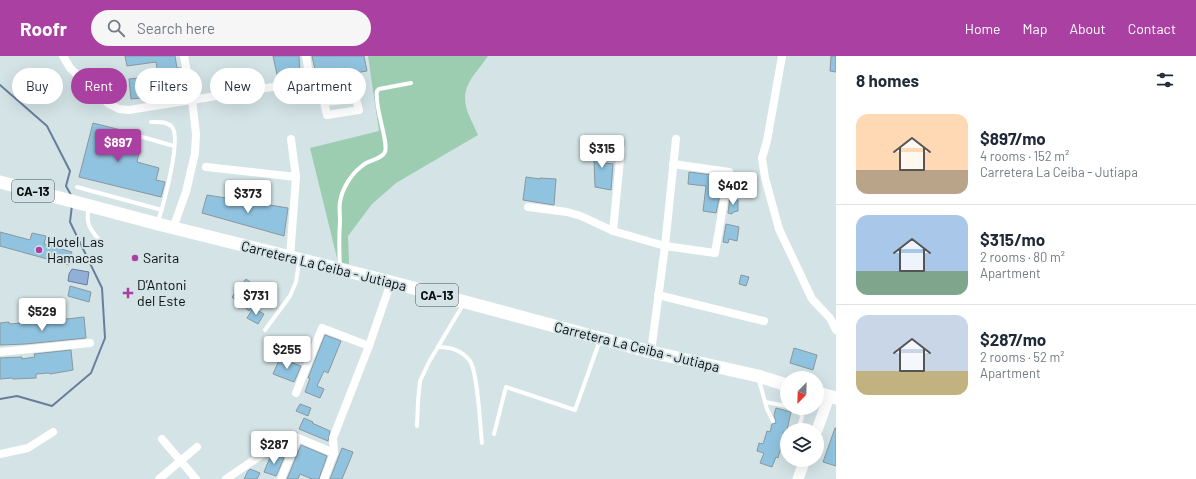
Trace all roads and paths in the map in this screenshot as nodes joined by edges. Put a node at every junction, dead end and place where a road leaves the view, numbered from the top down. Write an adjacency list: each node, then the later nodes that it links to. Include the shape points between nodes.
1 (63, 56): 10 (street, via 70,68 109,104 119,109 129,110)
2 (184, 56): 5 (street)
3 (306, 56): 6 (street)
4 (782, 56): 38 (street, via 762,158 765,178 779,229 812,299 830,318)
5 (186, 68)
6 (308, 68)
7 (411, 83): 32 (lane, via 377,91 385,151 381,156 362,165 350,178 343,192 340,203)
8 (273, 87): 9 (street)
9 (202, 98)
10 (167, 104)
11 (192, 104): 27 (street, via 196,153)
12 (151, 122): 16 (lane, via 164,122 172,127 175,134)
13 (139, 136): 16 (lane)
14 (291, 139): 20 (street)
15 (676, 139): 18 (street)
16 (174, 146): 25 (lane)
17 (620, 149): 28 (street)
18 (673, 164): 30 (street); 30 (street, via 729,172 715,253)
19 (206, 167): 20 (street)
20 (296, 178): 31 (street)
21 (0, 182): 23 (main road, Carretera La Ceiba - Jutiapa / CA-13)
22 (77, 187): 25 (lane)
23 (88, 206): 26 (main road, Carretera La Ceiba - Jutiapa / CA-13); 29 (lane, via 88,223)
24 (528, 207): 28 (street, via 567,212)
25 (162, 210): 26 (lane)
26 (158, 224): 27 (main road, Carretera La Ceiba - Jutiapa / CA-13)
27 (173, 228): 31 (main road, Carretera La Ceiba - Jutiapa / CA-13)
28 (613, 231): 30 (street)
29 (100, 241)
30 (665, 246): 34 (street)
31 (295, 258): 32 (main road, Carretera La Ceiba - Jutiapa / CA-13); 37 (lane, via 296,282 290,296)
32 (340, 270): 33 (main road, Carretera La Ceiba - Jutiapa / CA-13)
33 (391, 282): 35 (main road, Carretera La Ceiba - Jutiapa / CA-13); 41 (street)
34 (658, 295): 36 (street); 44 (street)
35 (464, 302): 39 (main road, Carretera La Ceiba - Jutiapa / CA-13); 42 (lane)
36 (764, 321)
37 (265, 330)
38 (836, 330)
39 (600, 338): 44 (main road, Carretera La Ceiba - Jutiapa / CA-13); 55 (lane, via 575,410 506,387)
40 (90, 343): 43 (street)
41 (369, 346): 47 (street, via 322,328); 60 (street, via 332,438)
42 (438, 347): 53 (lane, via 420,381); 58 (lane, via 448,347 462,353 471,362)
43 (0, 352)
44 (651, 352): 45 (main road, Carretera La Ceiba - Jutiapa / CA-13)
45 (758, 376): 46 (main road, Carretera La Ceiba - Jutiapa / CA-13); 49 (lane)
46 (780, 383)
47 (296, 393)
48 (826, 394): 52 (main road)
49 (765, 402): 50 (lane); 51 (lane)
50 (780, 405)
51 (773, 421)
52 (819, 423)
53 (418, 426)
54 (53, 432): 61 (street, via 28,448)
55 (494, 434)
56 (298, 438): 60 (street); 64 (street, via 288,436); 68 (street)
57 (162, 439): 62 (street)
58 (482, 443)
59 (197, 447): 62 (street)
60 (334, 452): 69 (street)
61 (0, 454)
62 (180, 461): 65 (street); 66 (street)
63 (802, 467): 70 (main road)
64 (237, 475): 67 (street)
65 (159, 479)
66 (196, 479)
67 (226, 479)
68 (281, 479)
69 (324, 479)
70 (798, 479)

